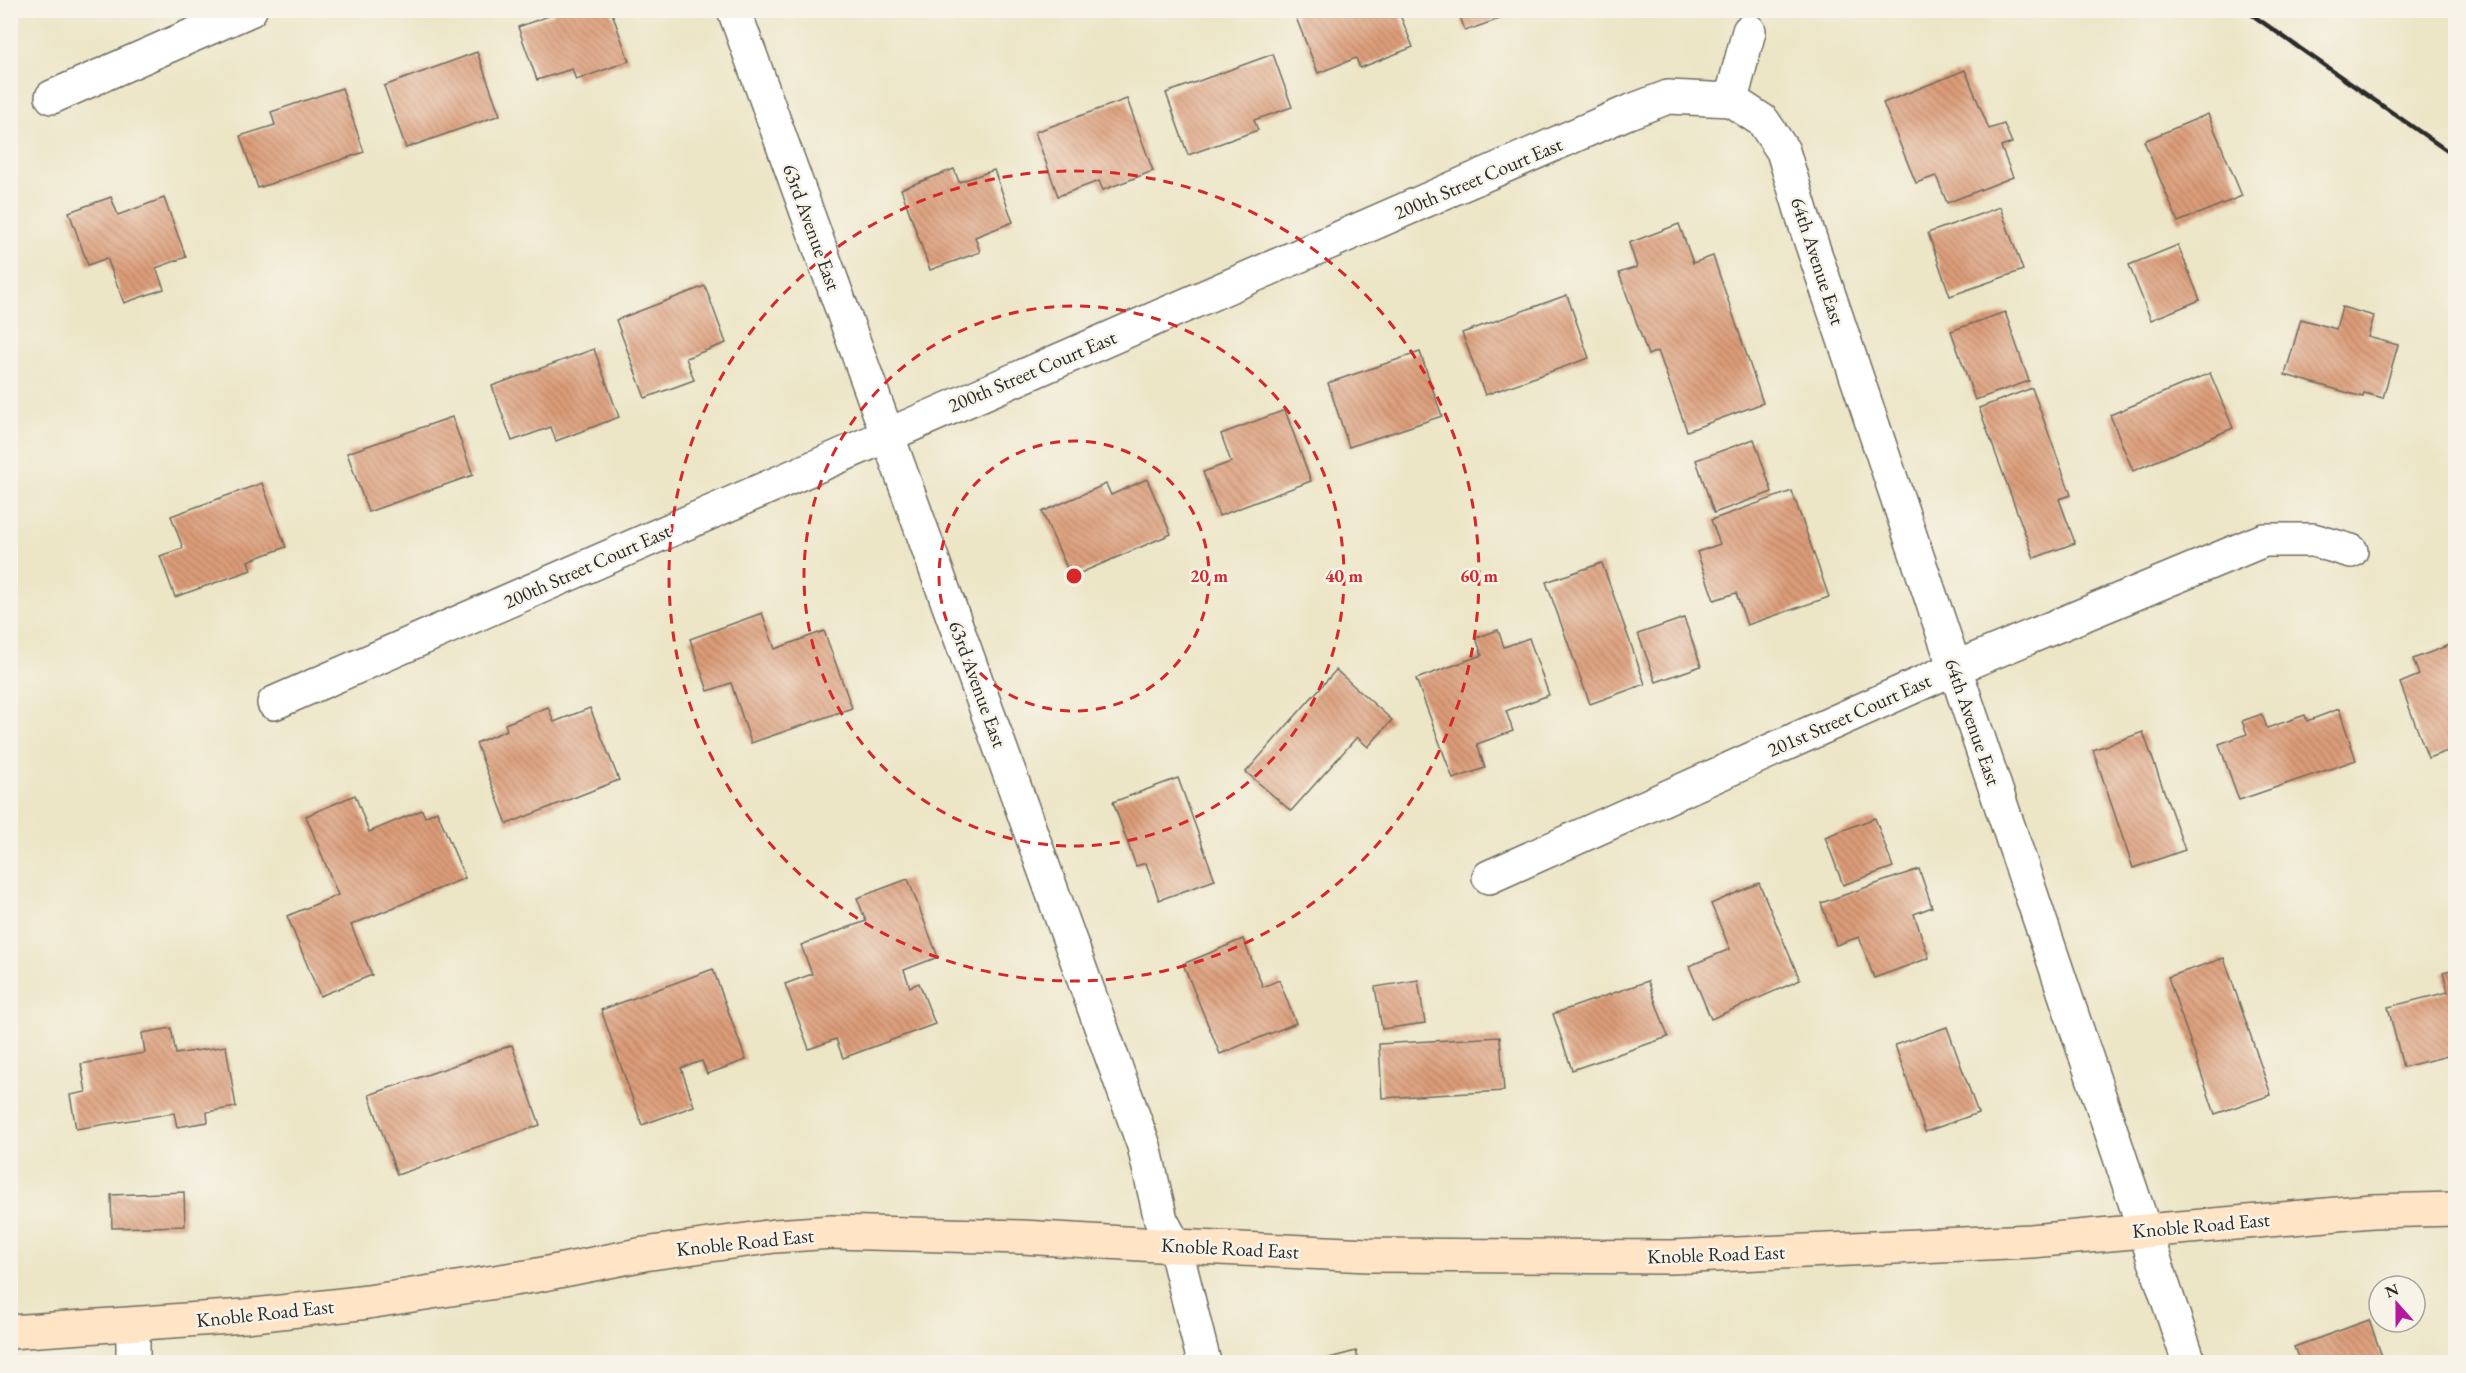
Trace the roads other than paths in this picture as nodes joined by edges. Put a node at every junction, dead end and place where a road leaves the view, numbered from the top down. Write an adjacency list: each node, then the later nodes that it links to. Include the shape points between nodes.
1 (250, 10): 4 (street)
2 (734, 10): 6 (street, 63rd Avenue East)
3 (1749, 31): 5 (street)
4 (52, 97)
5 (1731, 100): 6 (street, 200th Street Court East, via 1668,97 1626,113); 8 (street, 64th Avenue East, via 1763,121 1783,151)
6 (886, 435): 9 (street, 200th Street Court East); 13 (street, 63rd Avenue East, via 1144,1146 1161,1220)
7 (2350, 551): 8 (street, 201st Street Court East, via 2313,540 2264,540)
8 (1954, 668): 10 (street, 201st Street Court East); 12 (street, 64th Avenue East)
9 (274, 703)
10 (1489, 877)
11 (2456, 1209): 12 (street, Knoble Road East, via 2372,1211)
12 (2144, 1230): 13 (street, Knoble Road East, via 2031,1241 1671,1257 1369,1255); 18 (street, 64th Avenue East)
13 (1175, 1246): 14 (street, Knoble Road East, via 832,1232 775,1236 644,1254 368,1302); 17 (street, 63rd Avenue East)
14 (133, 1325): 15 (street, Knoble Road East); 16 (street)
15 (10, 1332)
16 (133, 1362)
17 (1204, 1362)
18 (2188, 1362)

